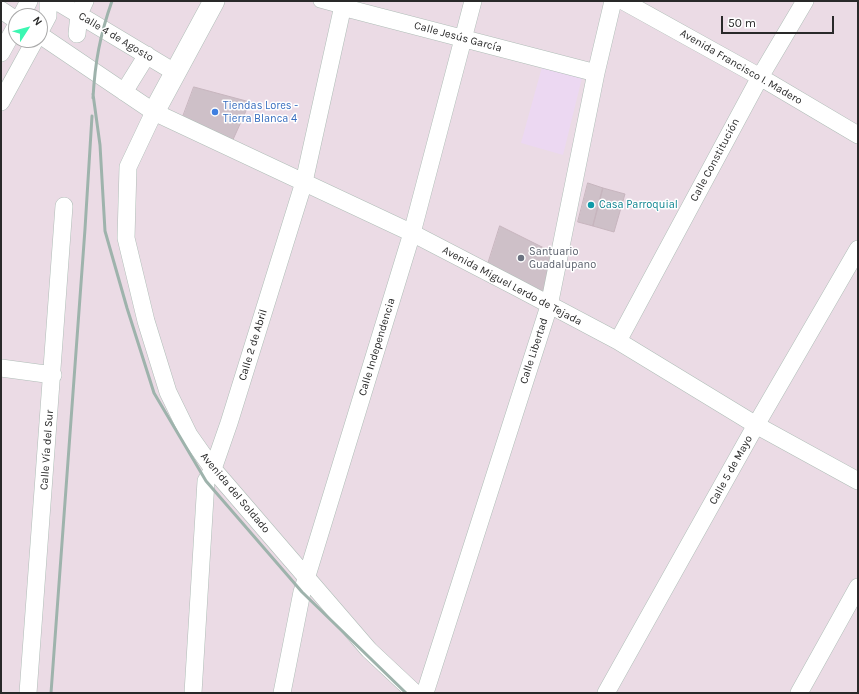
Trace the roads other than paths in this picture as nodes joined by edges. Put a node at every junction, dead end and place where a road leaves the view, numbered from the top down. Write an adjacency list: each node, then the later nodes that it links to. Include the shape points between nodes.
1 (56, 1): 9 (street, Calle 4 de Agosto)
2 (214, 1): 17 (street)
3 (320, 1): 8 (street, Calle Jesús García)
4 (473, 1): 11 (street, Calle Independencia)
5 (613, 1): 18 (street, Calle Libertad)
6 (623, 1): 19 (street, Avenida Francisco I. Madero)
7 (805, 1): 19 (street, Calle Constitución)
8 (343, 4): 11 (street, Calle Jesús García); 24 (street, Calle 2 de Abril)
9 (82, 8): 10 (street); 16 (street, Calle 4 de Agosto)
10 (76, 34)
11 (463, 38): 18 (street, Calle Jesús García); 26 (street, Calle Independencia)
12 (8, 40): 15 (street)
13 (48, 40): 20 (street)
14 (31, 48): 21 (street)
15 (1, 53)
16 (147, 56): 17 (street, Calle 4 de Agosto); 20 (street)
17 (176, 73): 22 (street)
18 (596, 73): 28 (street, Calle Libertad)
19 (760, 77): 23 (street, Avenida Francisco I. Madero); 29 (street, Calle Constitución)
20 (124, 92): 22 (street)
21 (1, 102)
22 (154, 112): 24 (street, Avenida Miguel Lerdo de Tejada); 33 (street, Avenida del Soldado, via 128,167 126,238 146,321 168,392 189,435)
23 (858, 135)
24 (304, 182): 26 (street, Avenida Miguel Lerdo de Tejada); 33 (street, Calle 2 de Abril)
25 (64, 206): 31 (street, Calle Vía del Sur)
26 (412, 233): 28 (street, Avenida Miguel Lerdo de Tejada); 35 (street, Calle Independencia)
27 (858, 249): 32 (street, Calle 5 de Mayo)
28 (549, 306): 29 (street, Avenida Miguel Lerdo de Tejada); 41 (street, Calle Libertad)
29 (618, 341): 32 (street, Avenida Miguel Lerdo de Tejada)
30 (1, 368): 31 (street)
31 (52, 375): 37 (street, Calle Vía del Sur)
32 (756, 424): 34 (street, Avenida Miguel Lerdo de Tejada); 42 (street, Calle 5 de Mayo)
33 (213, 469): 35 (street, Avenida del Soldado); 38 (street, Calle 2 de Abril, via 206,482)
34 (858, 481)
35 (307, 578): 39 (street, Calle Independencia); 40 (street, Avenida del Soldado, via 368,650)
36 (858, 586): 43 (street)
37 (28, 693)
38 (193, 693)
39 (282, 693)
40 (415, 693)
41 (425, 693)
42 (607, 693)
43 (798, 693)

